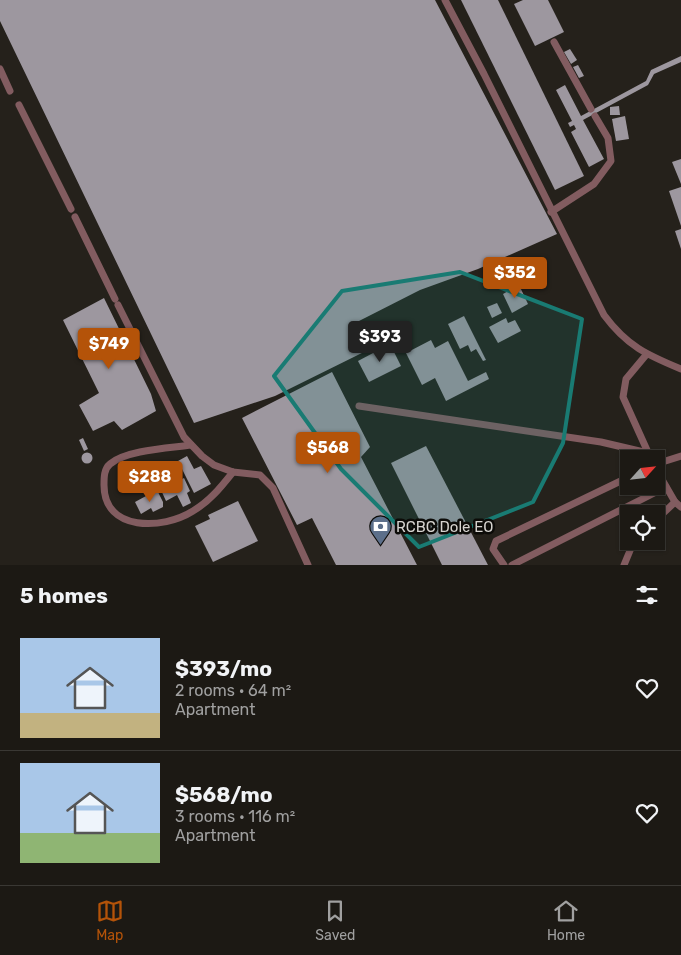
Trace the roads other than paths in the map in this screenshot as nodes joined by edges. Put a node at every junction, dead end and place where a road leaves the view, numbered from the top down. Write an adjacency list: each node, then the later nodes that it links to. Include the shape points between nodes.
1 (445, 0): 7 (lane)
2 (554, 42): 7 (lane, via 608,138 611,161 594,184)
3 (0, 70): 4 (lane)
4 (10, 91)
5 (19, 105): 6 (lane)
6 (70, 209)
7 (551, 212): 9 (lane, via 604,316 617,333)
8 (75, 217): 12 (lane, via 178,426)
9 (646, 355): 10 (lane); 14 (lane, via 626,379 623,389 626,406)
10 (681, 369)
11 (359, 406): 13 (lane, via 602,442)
12 (191, 445): 17 (lane, via 214,464); 17 (lane, via 120,457 108,464 104,492 111,508 132,523 167,522 205,503)
13 (629, 450)
14 (647, 450)
15 (681, 456): 16 (lane)
16 (665, 461)
17 (233, 472): 23 (lane, via 251,472 267,480)
18 (620, 481): 24 (lane, via 496,541 493,548)
19 (666, 487): 20 (lane); 25 (lane)
20 (678, 505): 21 (lane)
21 (665, 514)
22 (630, 550): 26 (lane)
23 (308, 565)
24 (504, 565)
25 (512, 565)
26 (624, 565)

